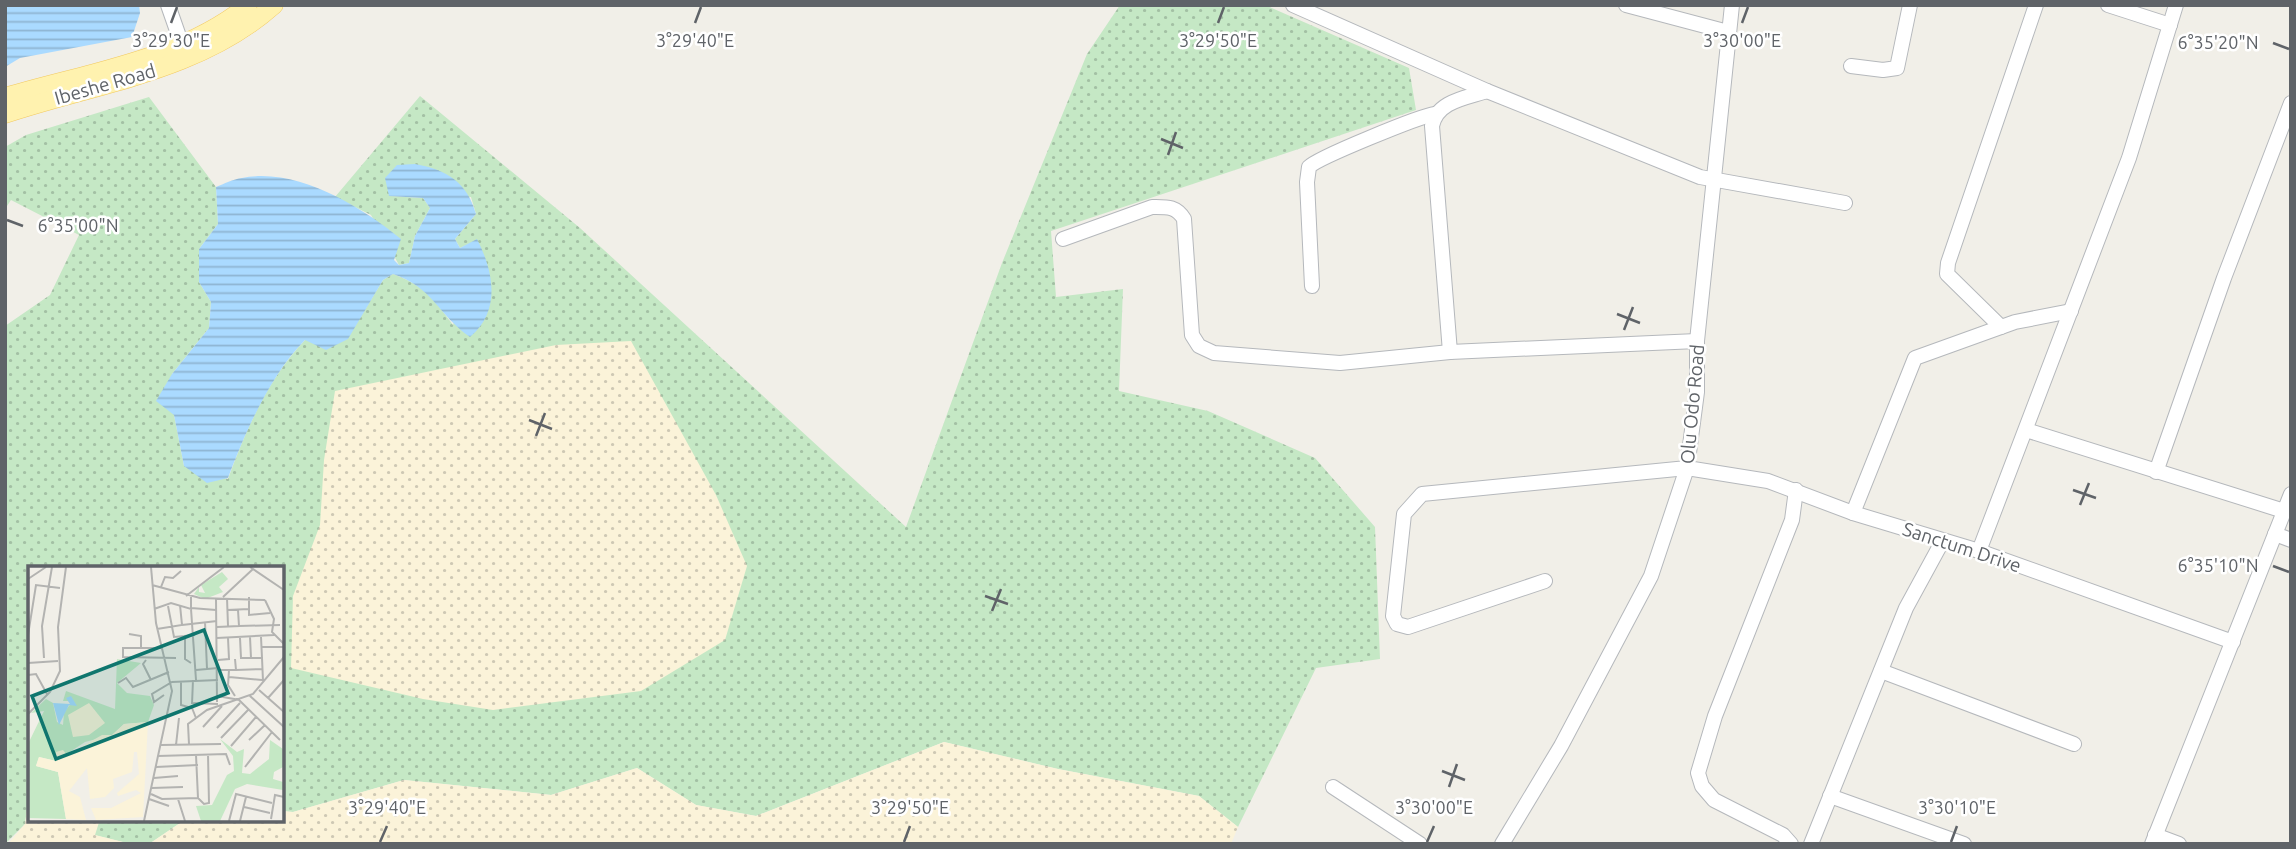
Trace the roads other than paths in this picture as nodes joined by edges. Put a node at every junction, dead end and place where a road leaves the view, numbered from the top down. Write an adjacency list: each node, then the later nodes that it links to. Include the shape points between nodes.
1 (168, 5): 13 (street)
2 (248, 5): 13 (main road, Ibeshe Road)
3 (274, 5): 18 (main road, Ibeshe Road, via 224,43 187,59)
4 (1293, 5): 15 (street)
5 (1626, 5): 12 (street)
6 (1732, 5): 12 (street, Olu Odo Road)
7 (1910, 5): 14 (street, via 1897,68)
8 (2036, 5): 25 (street, via 1948,263 1947,274)
9 (2108, 5): 11 (street)
10 (2176, 5): 11 (street)
11 (2170, 25): 24 (street, via 2129,158)
12 (1728, 32): 20 (street, Olu Odo Road)
13 (182, 46): 16 (main road, Ibeshe Road)
14 (1851, 66)
15 (1487, 91): 19 (street); 20 (street)
16 (5, 97)
17 (2291, 103): 30 (street)
18 (5, 114)
19 (1434, 114): 23 (street, via 1324,155 1309,167); 27 (street)
20 (1715, 182): 21 (street); 26 (street, Olu Odo Road)
21 (1845, 203)
22 (1063, 239): 27 (street, via 1152,207 1179,211 1184,219 1192,335 1199,346 1214,353 1340,363)
23 (1312, 286)
24 (2071, 311): 25 (street); 28 (street)
25 (2001, 327): 34 (street, via 1915,358)
26 (1698, 341): 27 (street); 29 (street, Olu Odo Road)
27 (1450, 352)
28 (2026, 430): 30 (street); 38 (street)
29 (1687, 468): 31 (street, Sanctum Drive); 39 (street, Sanctum Drive, via 1422,494 1404,514 1393,615 1397,624 1408,627); 47 (street, Olu Odo Road, via 1651,576)
30 (2156, 472): 33 (street)
31 (1796, 490): 34 (street, Sanctum Drive); 48 (street, via 1792,520 1698,773 1714,800 1783,835)
32 (2291, 494): 33 (street)
33 (2284, 511): 35 (street)
34 (1853, 513): 37 (street, Sanctum Drive)
35 (2275, 534): 36 (street); 40 (street)
36 (2291, 540)
37 (1942, 542): 38 (street, Sanctum Drive); 41 (street, via 1906,608)
38 (1979, 551): 40 (street, Sanctum Drive)
39 (1545, 581)
40 (2233, 642): 45 (street)
41 (1881, 671): 42 (street); 44 (street)
42 (2074, 744)
43 (1333, 787): 46 (street)
44 (1830, 796): 49 (street); 50 (street)
45 (2153, 839): 51 (street)
46 (1420, 844)
47 (1502, 844)
48 (1791, 844)
49 (1811, 844)
50 (1964, 844)
51 (2179, 844)

